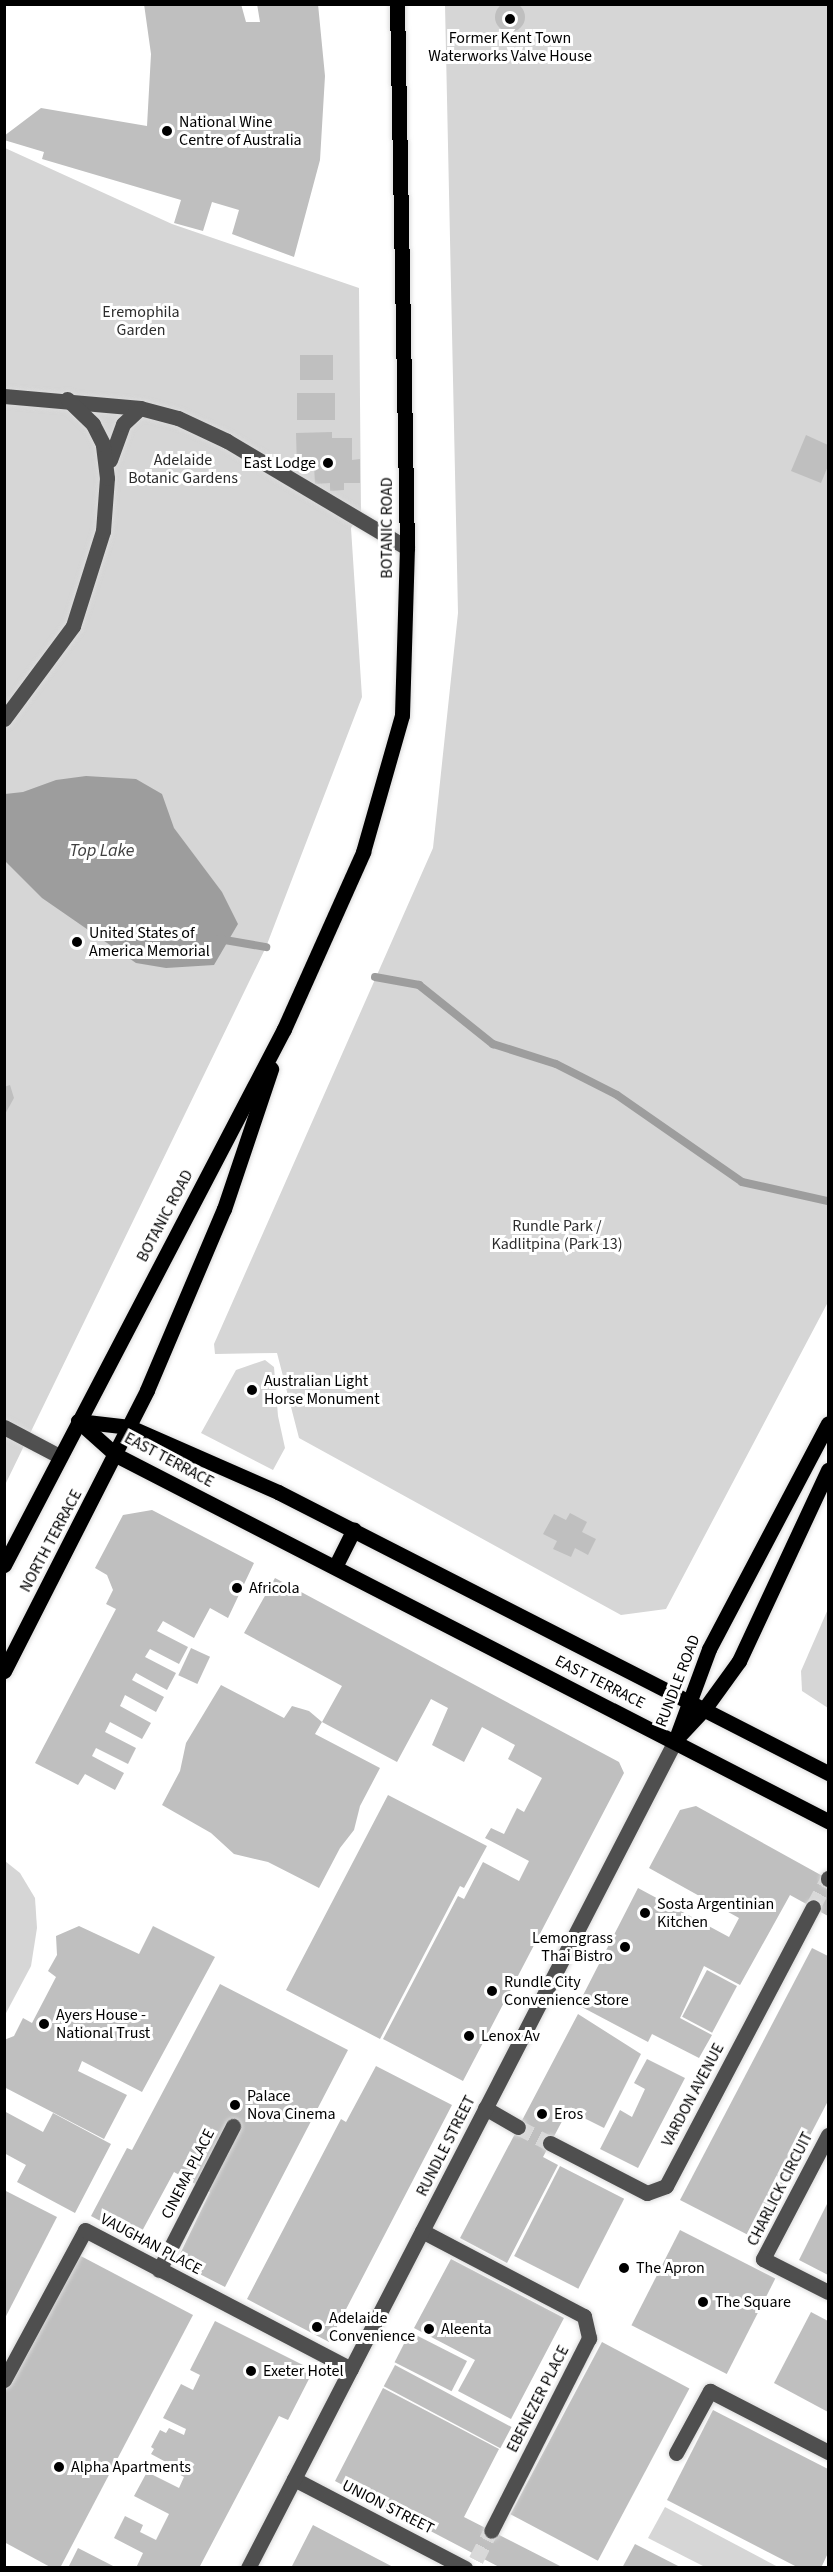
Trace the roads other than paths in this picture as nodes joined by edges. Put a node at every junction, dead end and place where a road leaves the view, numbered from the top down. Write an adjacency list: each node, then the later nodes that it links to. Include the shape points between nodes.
1 (397, 4): 6 (main road, BOTANIC ROAD)
2 (4, 396): 3 (street)
3 (67, 399): 4 (street); 5 (street, via 100,435)
4 (140, 408): 5 (street, via 123,424 115,440); 6 (street, via 166,414 222,438)
5 (107, 478): 7 (street, via 103,531 80,611 62,644)
6 (407, 548): 8 (main road, BOTANIC ROAD, via 402,715 363,852)
7 (4, 718)
8 (284, 1029): 9 (main road, BOTANIC ROAD); 12 (main road, BOTANIC ROAD, via 224,1209)
9 (78, 1421): 12 (main road, EAST TERRACE); 13 (main road, EAST TERRACE); 14 (main road, NORTH TERRACE)
10 (828, 1423): 20 (main road, RUNDLE ROAD, via 725,1616)
11 (4, 1427): 14 (street)
12 (130, 1427): 13 (main road, NORTH TERRACE); 16 (main road, EAST TERRACE, via 180,1446)
13 (116, 1455): 18 (main road, EAST TERRACE); 19 (main road, NORTH TERRACE)
14 (59, 1456): 17 (main road, NORTH TERRACE)
15 (828, 1470): 21 (main road, RUNDLE ROAD, via 739,1661)
16 (354, 1529): 18 (main road); 20 (main road, EAST TERRACE)
17 (4, 1565)
18 (335, 1567): 22 (main road, EAST TERRACE)
19 (4, 1671)
20 (688, 1700): 21 (main road, EAST TERRACE); 22 (main road, RUNDLE ROAD)
21 (705, 1708): 22 (main road, RUNDLE ROAD); 23 (main road, EAST TERRACE)
22 (675, 1741): 24 (main road, EAST TERRACE); 26 (street, RUNDLE STREET)
23 (828, 1773)
24 (828, 1821)
25 (813, 1908): 30 (street, VARDON AVENUE, via 666,2186 647,2193)
26 (485, 2108): 28 (street); 31 (street, RUNDLE STREET)
27 (233, 2126): 32 (street, CINEMA PLACE)
28 (518, 2127)
29 (828, 2135): 33 (street, CHARLICK CIRCUIT, via 763,2259)
30 (550, 2143)
31 (422, 2231): 34 (street, RUNDLE STREET); 39 (street, EBENEZER PLACE, via 584,2316 589,2338)
32 (159, 2270): 34 (street, VAUGHAN PLACE); 35 (street, VAUGHAN PLACE, via 86,2230)
33 (828, 2292)
34 (351, 2369): 38 (street, RUNDLE STREET)
35 (4, 2380)
36 (828, 2452): 37 (street, via 710,2391)
37 (676, 2453)
38 (294, 2479): 40 (street, UNION STREET); 41 (street, RUNDLE STREET)
39 (491, 2531)
40 (471, 2565)
41 (248, 2568)

